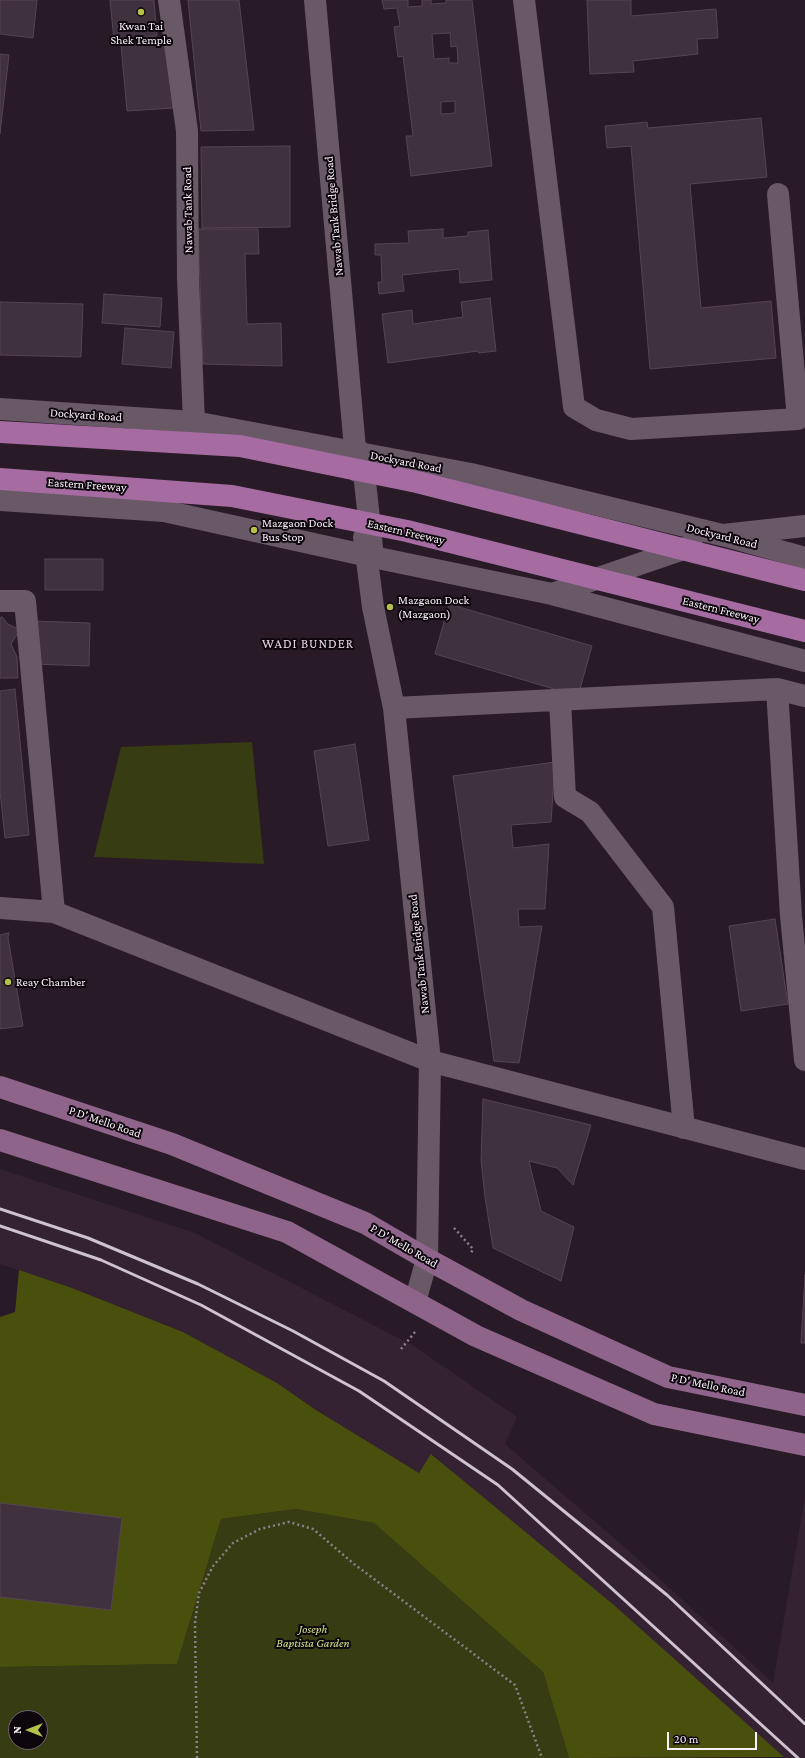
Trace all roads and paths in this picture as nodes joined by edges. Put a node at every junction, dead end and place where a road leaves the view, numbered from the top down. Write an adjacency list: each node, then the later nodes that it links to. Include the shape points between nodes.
1 (169, 0): 6 (street, Nawab Tank Road, via 187,131 188,278)
2 (315, 0): 23 (street, Nawab Tank Bridge Road, via 352,432 373,607)
3 (524, 0): 4 (street, via 574,407 596,420 631,429 798,419)
4 (778, 194)
5 (0, 409): 6 (street, Dockyard Road)
6 (194, 422): 8 (street, Dockyard Road)
7 (0, 432): 15 (highway, via 240,446 417,482)
8 (362, 453): 12 (street, Dockyard Road, via 471,474); 13 (street)
9 (0, 479): 18 (highway, Eastern Freeway, via 232,496 407,531)
10 (0, 500): 13 (street, via 164,511)
11 (805, 526): 12 (street)
12 (722, 536): 14 (street, Dockyard Road); 16 (street)
13 (373, 557): 16 (street)
14 (805, 558)
15 (805, 580)
16 (552, 594): 19 (street)
17 (0, 601): 25 (street, via 25,601)
18 (805, 631)
19 (805, 661)
20 (776, 690): 21 (street); 22 (street); 26 (street, via 791,916)
21 (805, 696)
22 (560, 700): 23 (street); 29 (street, via 565,797 590,812 663,906)
23 (394, 708): 27 (street, Nawab Tank Bridge Road)
24 (0, 908): 25 (street)
25 (54, 912): 27 (street)
26 (805, 1060)
27 (430, 1062): 29 (street); 32 (street, Nawab Tank Bridge Road)
28 (0, 1087): 32 (main road, P D' Mello Road, via 172,1144 365,1223)
29 (684, 1128): 31 (street)
30 (0, 1140): 33 (main road, via 287,1232)
31 (805, 1159)
32 (427, 1259): 33 (street, Nawab Tank Bridge Road); 34 (main road, P D' Mello Road, via 521,1310 668,1377)
33 (415, 1302): 35 (main road, via 476,1336 654,1414)
34 (805, 1405)
35 (805, 1445)
36 (197, 1758): 37 (path, via 195,1624 199,1593 213,1566 233,1543 260,1529 289,1522 313,1529 354,1564 514,1685)
37 (542, 1758)

